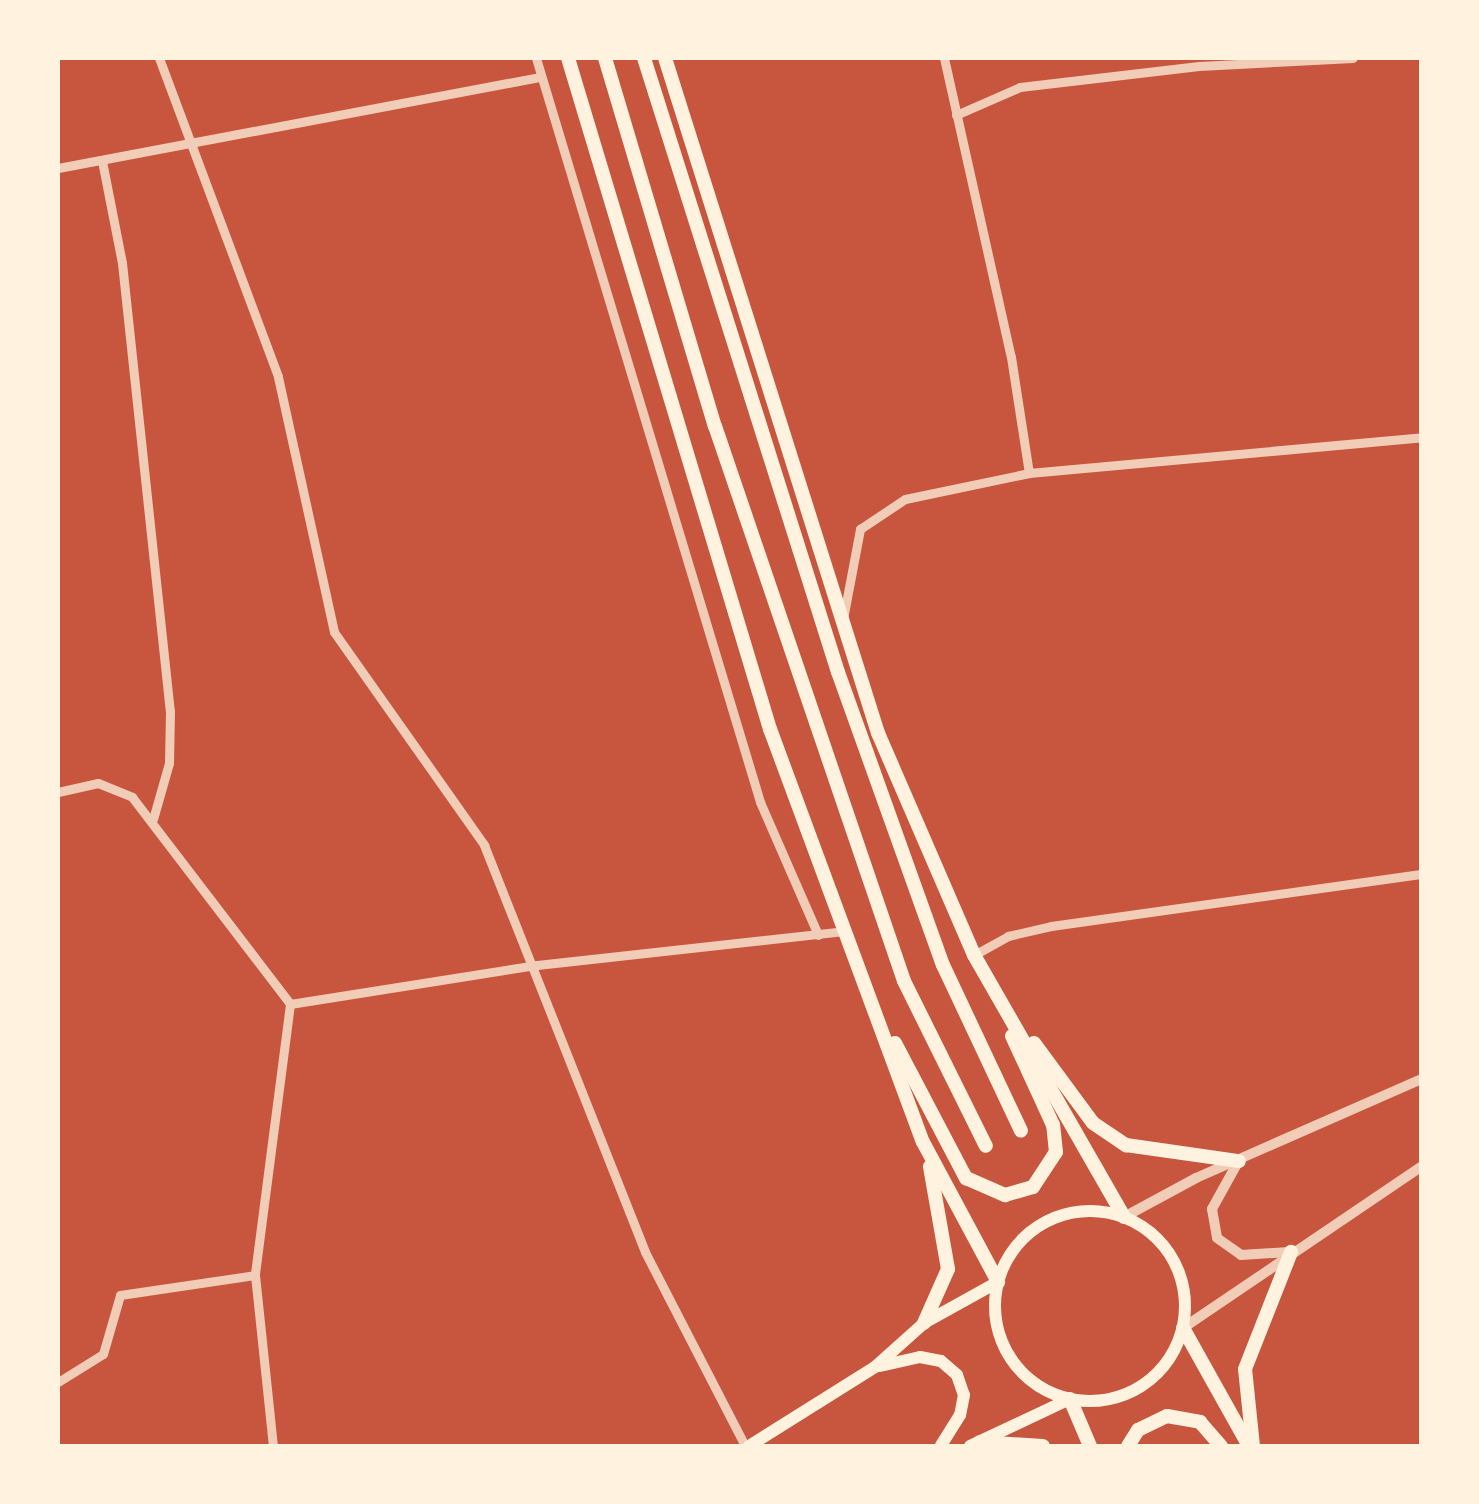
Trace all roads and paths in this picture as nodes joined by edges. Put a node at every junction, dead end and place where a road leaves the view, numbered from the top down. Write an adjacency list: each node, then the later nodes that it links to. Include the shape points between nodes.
1 (160, 58): 11 (street)
2 (536, 58): 9 (street)
3 (568, 58): 20 (highway, via 770,729)
4 (605, 58): 30 (highway, via 715,426 904,982)
5 (644, 58): 28 (highway, via 838,672 943,965)
6 (665, 58): 16 (highway)
7 (944, 58): 10 (street)
8 (1354, 58): 10 (street, via 1199,66 1020,87)
9 (542, 76): 11 (street); 21 (street, via 760,802)
10 (956, 115): 15 (street, via 1011,357)
11 (189, 146): 12 (street); 23 (street, via 278,376 334,632 484,846)
12 (102, 161): 13 (street); 18 (street, via 122,264 170,711 169,763)
13 (58, 168)
14 (1422, 437): 15 (street)
15 (1029, 473): 16 (street, via 905,498 869,518 860,529)
16 (842, 624): 22 (highway, via 878,734)
17 (58, 792): 18 (street, via 98,784 132,797)
18 (153, 819): 26 (street)
19 (1422, 874): 22 (street, via 1051,926 1008,936)
20 (846, 931): 21 (street); 24 (highway)
21 (818, 935): 23 (street)
22 (974, 955): 24 (highway, via 1056,1138 1052,1166 1020,1193 991,1193 966,1178); 25 (highway)
23 (537, 966): 26 (street); 45 (street, via 645,1252)
24 (867, 989): 29 (highway)
25 (996, 991): 31 (highway, via 1093,1123 1126,1146 1156,1154); 33 (highway)
26 (290, 1004): 35 (street)
27 (1422, 1078): 31 (street)
28 (1021, 1131)
29 (923, 1142): 36 (highway); 37 (highway, via 946,1231 948,1270)
30 (986, 1146)
31 (1239, 1161): 33 (street); 34 (street, via 1220,1184 1212,1209 1218,1238 1240,1256)
32 (1422, 1166): 34 (street)
33 (1124, 1217): 36 (main road, via 1086,1211 1049,1221 1017,1246); 38 (main road, via 1162,1243 1175,1262 1183,1283)
34 (1291, 1252): 38 (street); 51 (highway, via 1245,1368)
35 (255, 1275): 40 (street, via 120,1295 103,1354); 44 (street)
36 (998, 1282): 37 (main road); 41 (main road, via 996,1319 1008,1354 1034,1383)
37 (924, 1322): 39 (main road)
38 (1183, 1328): 41 (main road, via 1165,1365 1134,1390 1103,1400); 51 (highway)
39 (875, 1367): 45 (main road); 46 (main road, via 920,1357 941,1361 957,1375 964,1395 960,1415)
40 (58, 1382)
41 (1070, 1399): 42 (main road); 48 (highway)
42 (975, 1444): 43 (highway)
43 (1027, 1444): 47 (highway)
44 (273, 1446)
45 (747, 1446)
46 (941, 1446)
47 (1043, 1446)
48 (1090, 1446)
49 (1128, 1446): 50 (highway, via 1138,1430 1167,1416 1200,1422)
50 (1221, 1446)
51 (1251, 1446)

